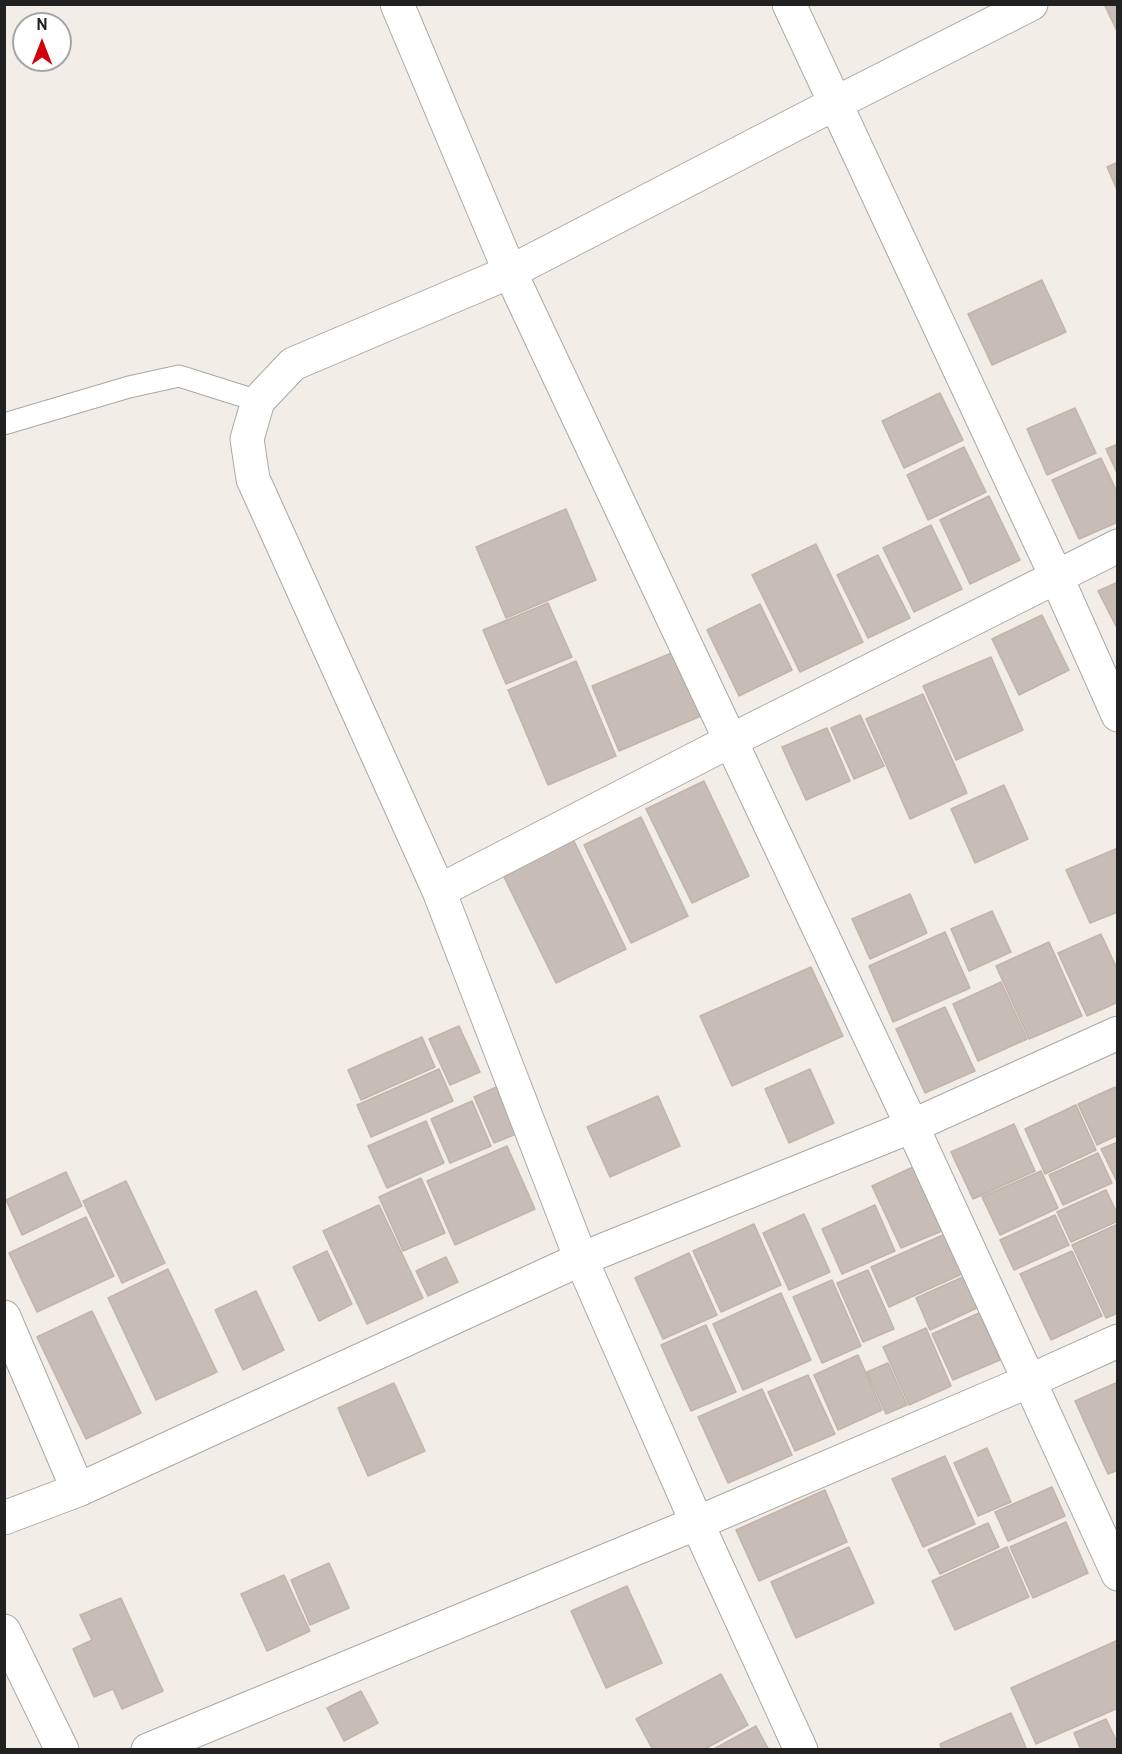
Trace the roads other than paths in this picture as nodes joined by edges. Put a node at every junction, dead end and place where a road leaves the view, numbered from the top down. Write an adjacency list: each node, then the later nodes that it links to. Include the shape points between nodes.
1 (397, 4): 5 (street)
2 (789, 4): 4 (street)
3 (1031, 4): 4 (street)
4 (836, 103): 5 (street); 9 (street)
5 (510, 272): 6 (street, via 293,364); 11 (street)
6 (258, 401): 7 (lane, via 179,376); 12 (street, via 248,439 253,479)
7 (4, 424)
8 (1118, 546): 9 (street)
9 (1056, 576): 10 (street); 11 (street)
10 (1118, 715)
11 (730, 741): 12 (street); 14 (street)
12 (439, 891): 15 (street)
13 (1118, 1033): 14 (street)
14 (912, 1126): 15 (street); 18 (street)
15 (581, 1259): 19 (street); 21 (street)
16 (4, 1317): 19 (street)
17 (1118, 1341): 18 (street)
18 (1029, 1381): 21 (street); 22 (street)
19 (78, 1490): 20 (street)
20 (4, 1518)
21 (697, 1523): 25 (street); 26 (street)
22 (1118, 1574)
23 (4, 1631): 24 (street)
24 (62, 1749)
25 (148, 1749)
26 (801, 1749)

